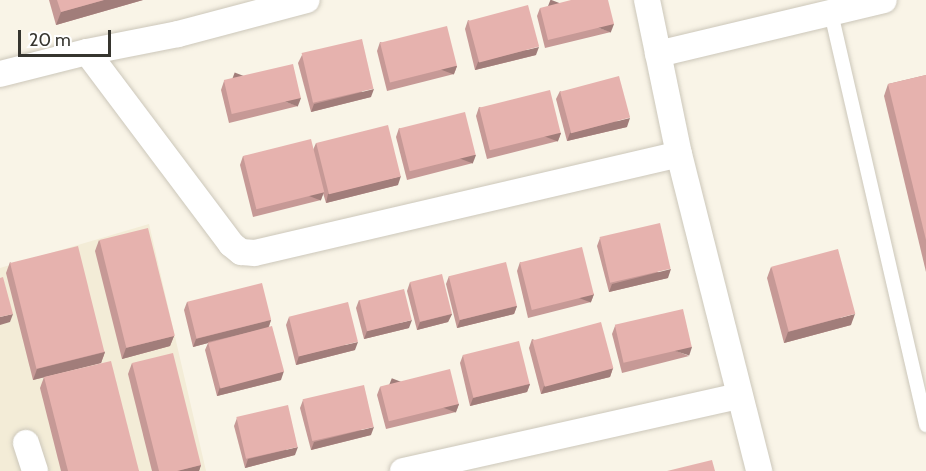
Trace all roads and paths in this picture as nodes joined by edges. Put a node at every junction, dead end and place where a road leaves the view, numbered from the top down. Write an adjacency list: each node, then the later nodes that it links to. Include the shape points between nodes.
1 (307, 0): 5 (street, via 178,34)
2 (647, 0): 6 (street)
3 (884, 0): 4 (street)
4 (831, 13): 6 (street); 10 (lane)
5 (87, 52): 7 (street); 8 (street, via 231,244 241,252 255,253)
6 (658, 54): 8 (street)
7 (0, 74)
8 (679, 154): 9 (street)
9 (740, 396): 13 (street); 14 (street)
10 (926, 425)
11 (27, 443): 12 (street)
12 (35, 471)
13 (403, 471)
14 (759, 471)

